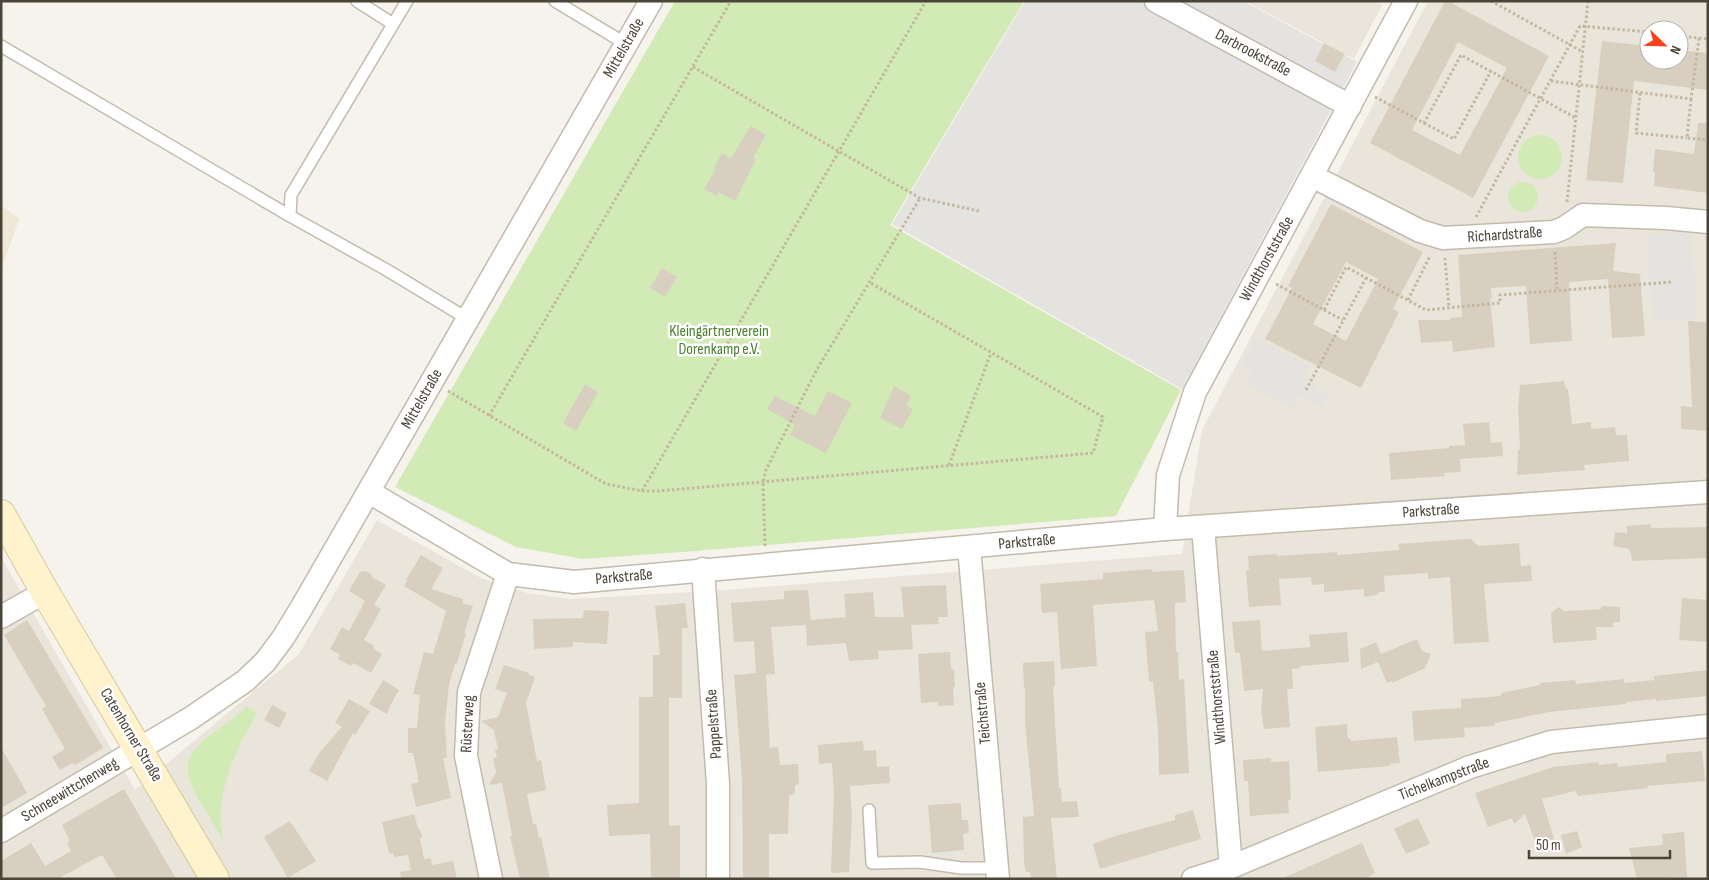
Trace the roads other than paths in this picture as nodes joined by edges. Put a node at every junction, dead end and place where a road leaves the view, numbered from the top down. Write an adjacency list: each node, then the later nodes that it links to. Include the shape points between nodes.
1 (356, 1): 7 (lane)
2 (407, 1): 7 (lane)
3 (555, 1): 8 (lane)
4 (651, 1): 8 (street, Mittelstraße)
5 (1156, 1): 10 (street, Darbrookstraße)
6 (1406, 1): 10 (street, Windthorststraße)
7 (393, 24): 12 (lane, via 292,195)
8 (626, 44): 14 (street, Mittelstraße)
9 (1, 46): 12 (lane)
10 (1355, 97): 11 (street, Windthorststraße)
11 (1312, 176): 13 (street, Richardstraße, via 1400,222 1442,238 1559,230 1583,215); 19 (street, Windthorststraße, via 1195,392 1168,475)
12 (290, 216): 14 (lane)
13 (1708, 222)
14 (468, 319): 15 (street, Mittelstraße)
15 (369, 492): 22 (street, Parkstraße); 26 (street, Mittelstraße, via 283,638 264,662 245,681)
16 (1708, 492): 18 (street, Parkstraße)
17 (1, 514): 23 (street, Catenhorner Straße)
18 (1203, 526): 19 (street, Parkstraße); 29 (street, Windthorststraße)
19 (1165, 529): 20 (street, Parkstraße)
20 (969, 547): 21 (street, Parkstraße); 30 (street, Teichstraße)
21 (703, 570): 22 (street, Parkstraße, via 574,582); 33 (street, Pappelstraße, via 718,784)
22 (508, 574): 32 (street, Rüsterweg, via 469,692 466,756)
23 (45, 592): 24 (street); 26 (street, Catenhorner Straße)
24 (1, 617)
25 (1708, 726): 29 (street, Tichelkampstraße, via 1551,742 1470,767)
26 (140, 749): 28 (street, Schneewittchenweg); 31 (street, Catenhorner Straße)
27 (869, 810): 30 (lane, via 872,863 920,862)
28 (1, 830)
29 (1231, 867): 34 (street, Tichelkampstraße)
30 (997, 873)
31 (215, 879)
32 (491, 879)
33 (718, 879)
34 (1193, 879)

